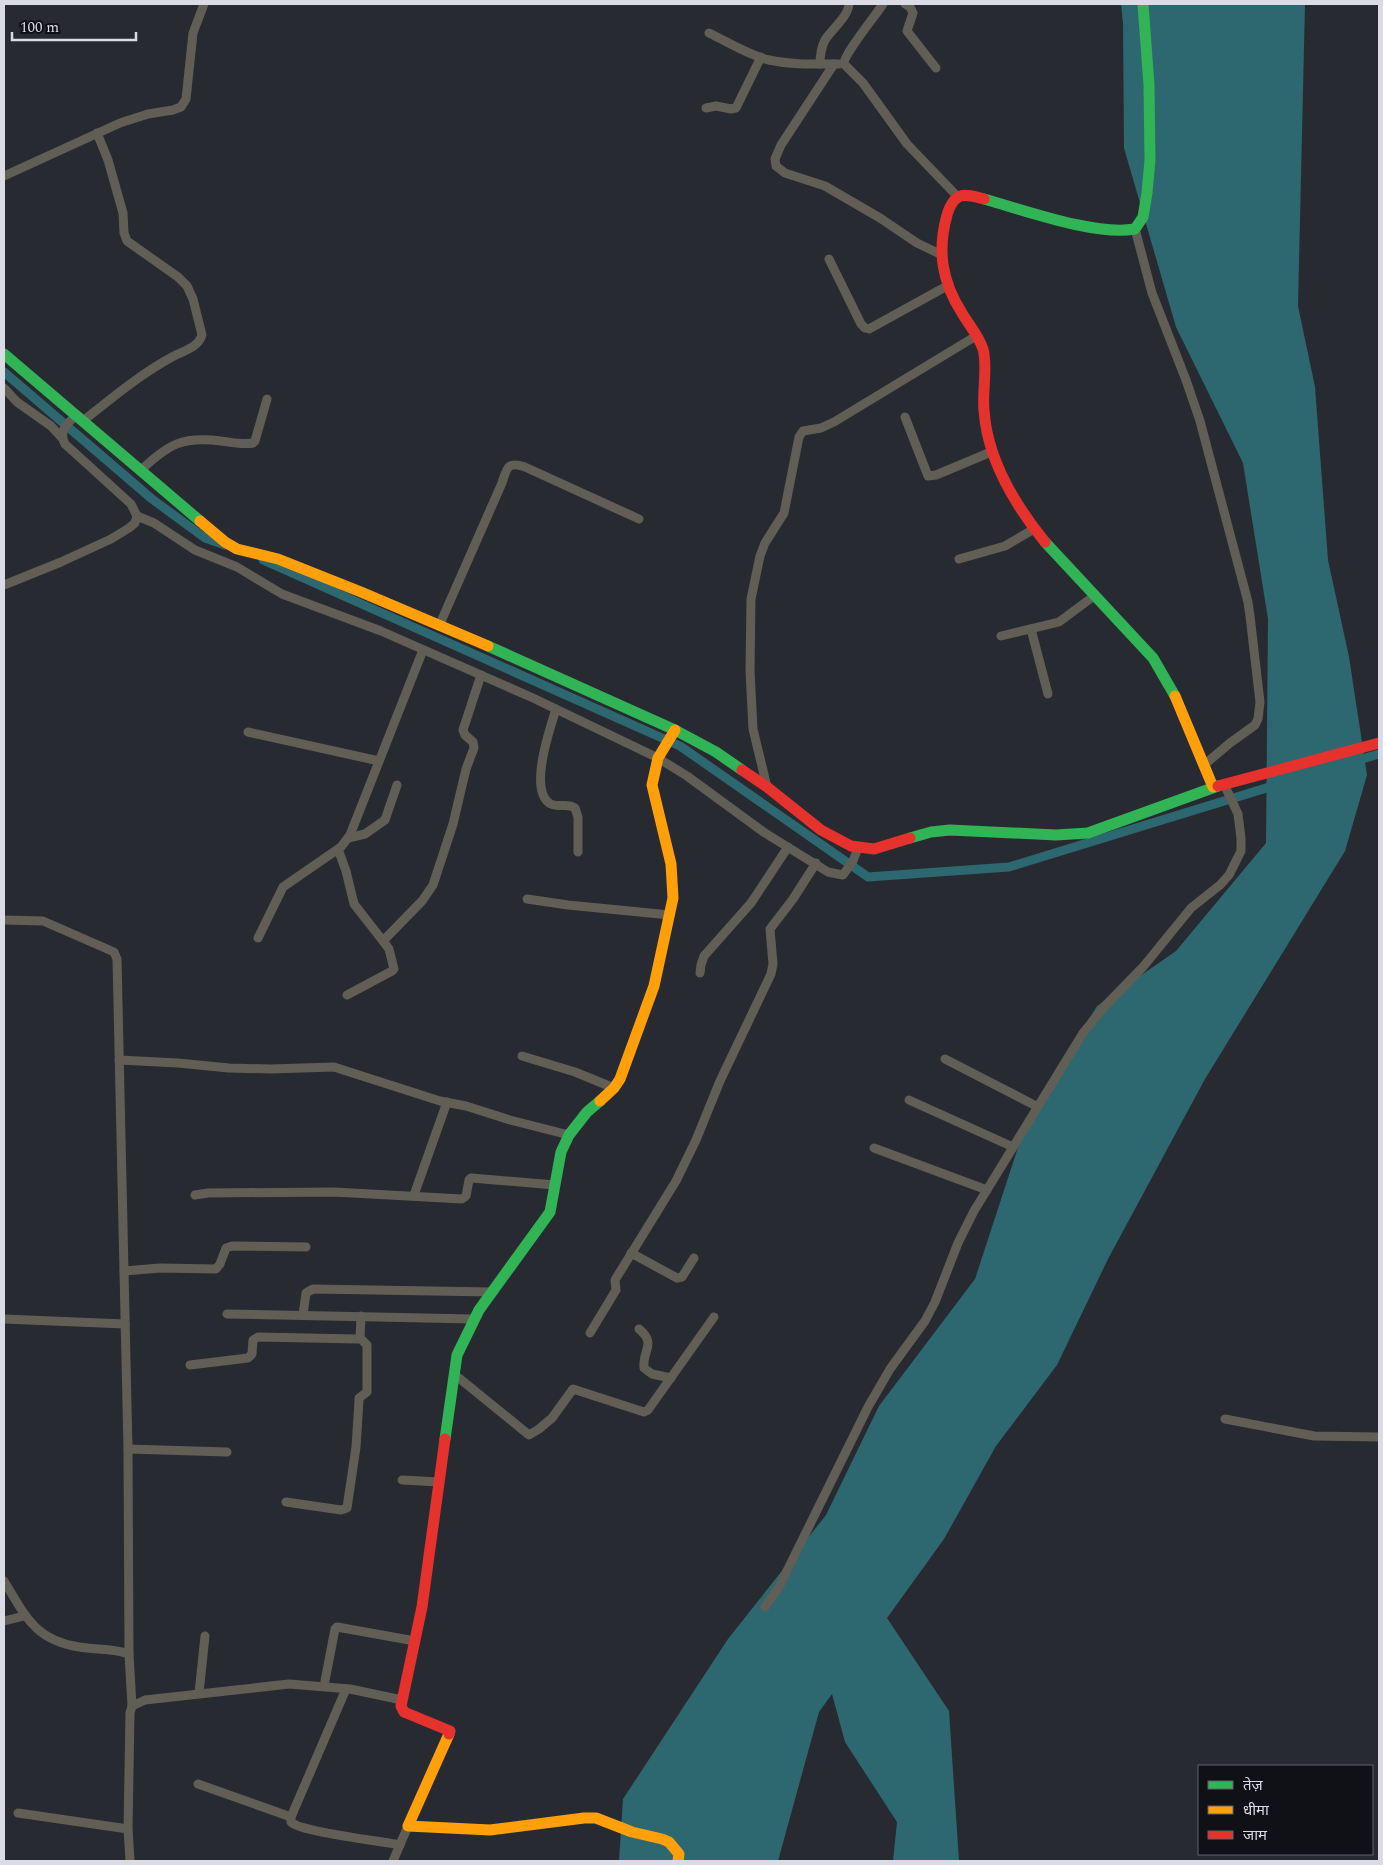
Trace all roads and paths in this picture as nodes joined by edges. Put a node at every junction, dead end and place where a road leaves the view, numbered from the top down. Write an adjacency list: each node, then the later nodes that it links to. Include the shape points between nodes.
1 (204, 4): 13 (street, via 194,33 184,105)
2 (849, 4): 8 (street, via 825,41)
3 (883, 4): 10 (street, via 846,55)
4 (905, 4): 11 (street, via 913,13 907,27 908,35)
5 (1143, 4): 16 (street, via 1148,59 1150,160 1145,207)
6 (709, 33): 7 (street)
7 (761, 57): 8 (street, via 796,64); 12 (street, via 736,108)
8 (820, 64): 9 (street)
9 (834, 64): 10 (street); 17 (street, via 781,145 775,159 776,166 785,173 825,186)
10 (844, 64): 15 (street, via 864,83 894,129)
11 (936, 68)
12 (706, 108)
13 (97, 133): 14 (street); 25 (street, via 123,213 127,241 186,286 193,299 202,335 197,345 135,379)
14 (4, 176)
15 (957, 196): 16 (street, via 968,194 1088,227); 17 (street, via 944,224)
16 (1135, 230): 46 (street, via 1152,294 1203,430 1250,616 1260,702 1258,719 1255,725)
17 (940, 254): 19 (street)
18 (829, 259): 19 (street, via 861,324 869,329)
19 (947, 286): 20 (street)
20 (976, 336): 26 (street, via 986,363 982,386); 49 (street, via 834,422 803,432 799,437 784,513 760,556 751,599 752,729)
21 (4, 354): 25 (street)
22 (4, 388): 25 (street, via 17,402 51,426)
23 (267, 399): 27 (street, via 255,442 186,440 164,451)
24 (905, 417): 26 (street, via 928,476)
25 (71, 425): 27 (street); 28 (street, via 65,444 131,504)
26 (991, 452): 30 (street)
27 (141, 470): 34 (street, via 237,549 278,558)
28 (136, 516): 32 (street, via 135,523 111,539); 37 (street, via 154,523 195,550 237,567 282,594)
29 (639, 519): 34 (street, via 525,467 512,465 506,468)
30 (1034, 529): 31 (street, via 1005,546); 33 (street)
31 (959, 558)
32 (4, 585)
33 (1094, 596): 35 (street, via 1059,622); 46 (street, via 1162,670)
34 (439, 626): 42 (street, via 555,675)
35 (1031, 629): 36 (street); 39 (street)
36 (1001, 636)
37 (423, 650): 38 (street); 45 (street)
38 (481, 675): 40 (street); 60 (street, via 462,730 474,748 433,885)
39 (1048, 694)
40 (556, 709): 44 (street); 54 (street, via 540,767 540,780 549,803 569,804 575,808)
41 (248, 732): 45 (street)
42 (670, 738): 44 (street); 49 (street, via 716,752)
43 (1374, 745): 48 (street)
44 (658, 758): 51 (street); 57 (street, via 652,785 671,864 673,898)
45 (380, 761): 50 (street)
46 (1204, 765): 48 (street)
47 (397, 784): 50 (street, via 385,820 365,834)
48 (1221, 785): 52 (street, via 1081,834 950,830 931,832 874,849); 69 (street, via 1238,814 1241,838 1241,851 1229,875 1192,908 1144,967 1094,1019)
49 (767, 787): 52 (street, via 820,830)
50 (348, 838): 53 (street)
51 (788, 847): 55 (street); 61 (street, via 750,903 704,956)
52 (858, 848): 55 (street, via 843,875)
53 (338, 849): 59 (street, via 283,887); 60 (street, via 354,904)
54 (578, 852)
55 (816, 863): 78 (street, via 770,929 771,974 682,1168)
56 (527, 898): 57 (street)
57 (670, 915): 66 (street, via 654,986)
58 (4, 920): 65 (street, via 44,920 116,954)
59 (258, 938)
60 (384, 941): 62 (street, via 394,969)
61 (700, 973)
62 (347, 995)
63 (522, 1056): 66 (street)
64 (945, 1059): 69 (street)
65 (119, 1060): 68 (street, via 229,1068 334,1067); 80 (street)
66 (614, 1088): 70 (street, via 587,1112)
67 (909, 1100): 71 (street)
68 (447, 1102): 70 (street); 76 (street)
69 (1038, 1107): 71 (street)
70 (569, 1135): 73 (street, via 561,1152)
71 (1013, 1147): 74 (street)
72 (874, 1148): 74 (street)
73 (556, 1185): 76 (street, via 474,1177 469,1180 466,1196 462,1199); 81 (street, via 550,1212)
74 (987, 1190): 103 (street, via 966,1225 925,1321 876,1393 779,1587)
75 (195, 1194): 76 (street, via 334,1192)
76 (414, 1196)
77 (306, 1247): 80 (street, via 232,1246 226,1248 216,1269)
78 (632, 1253): 79 (street, via 677,1278 682,1277); 90 (street, via 615,1280 616,1290)
79 (694, 1258)
80 (124, 1271): 88 (street)
81 (492, 1292): 83 (street, via 313,1289 306,1293); 86 (street)
82 (227, 1314): 83 (street)
83 (303, 1315): 84 (street)
84 (361, 1316): 86 (street); 91 (street)
85 (714, 1316): 94 (street)
86 (473, 1319): 93 (street, via 457,1355)
87 (4, 1320): 88 (street)
88 (125, 1324): 97 (street)
89 (639, 1329): 94 (street, via 648,1342 644,1368 652,1374)
90 (590, 1333)
91 (360, 1338): 92 (street, via 258,1337 253,1340 252,1354 248,1358); 101 (street, via 368,1345 367,1392 358,1401 356,1447 347,1508 341,1510)
92 (190, 1365)
93 (454, 1374): 94 (street, via 529,1435 552,1418 573,1389 644,1412); 100 (street)
94 (671, 1378)
95 (1226, 1419): 96 (street, via 1314,1436)
96 (1379, 1437)
97 (128, 1449): 98 (street); 108 (street)
98 (226, 1452)
99 (402, 1480): 100 (street)
100 (439, 1482): 107 (street)
101 (286, 1502)
102 (4, 1581): 104 (street)
103 (765, 1607)
104 (24, 1616): 105 (street); 108 (street, via 55,1640 78,1647)
105 (4, 1621)
106 (205, 1636): 111 (street)
107 (415, 1641): 109 (street, via 337,1627); 112 (street)
108 (129, 1654): 113 (street)
109 (324, 1686): 110 (street); 111 (street, via 289,1684)
110 (346, 1689): 112 (street); 116 (street)
111 (199, 1693): 113 (street, via 145,1700)
112 (402, 1700): 117 (street, via 404,1712 450,1731)
113 (132, 1706): 118 (street)
114 (198, 1784): 116 (street)
115 (18, 1813): 118 (street)
116 (290, 1817): 119 (street, via 296,1826)
117 (408, 1826): 119 (street); 122 (street, via 490,1830 596,1818 669,1842 679,1854)
118 (128, 1829): 120 (street)
119 (400, 1845): 121 (street)
120 (130, 1861)
121 (392, 1861)
122 (678, 1861)

